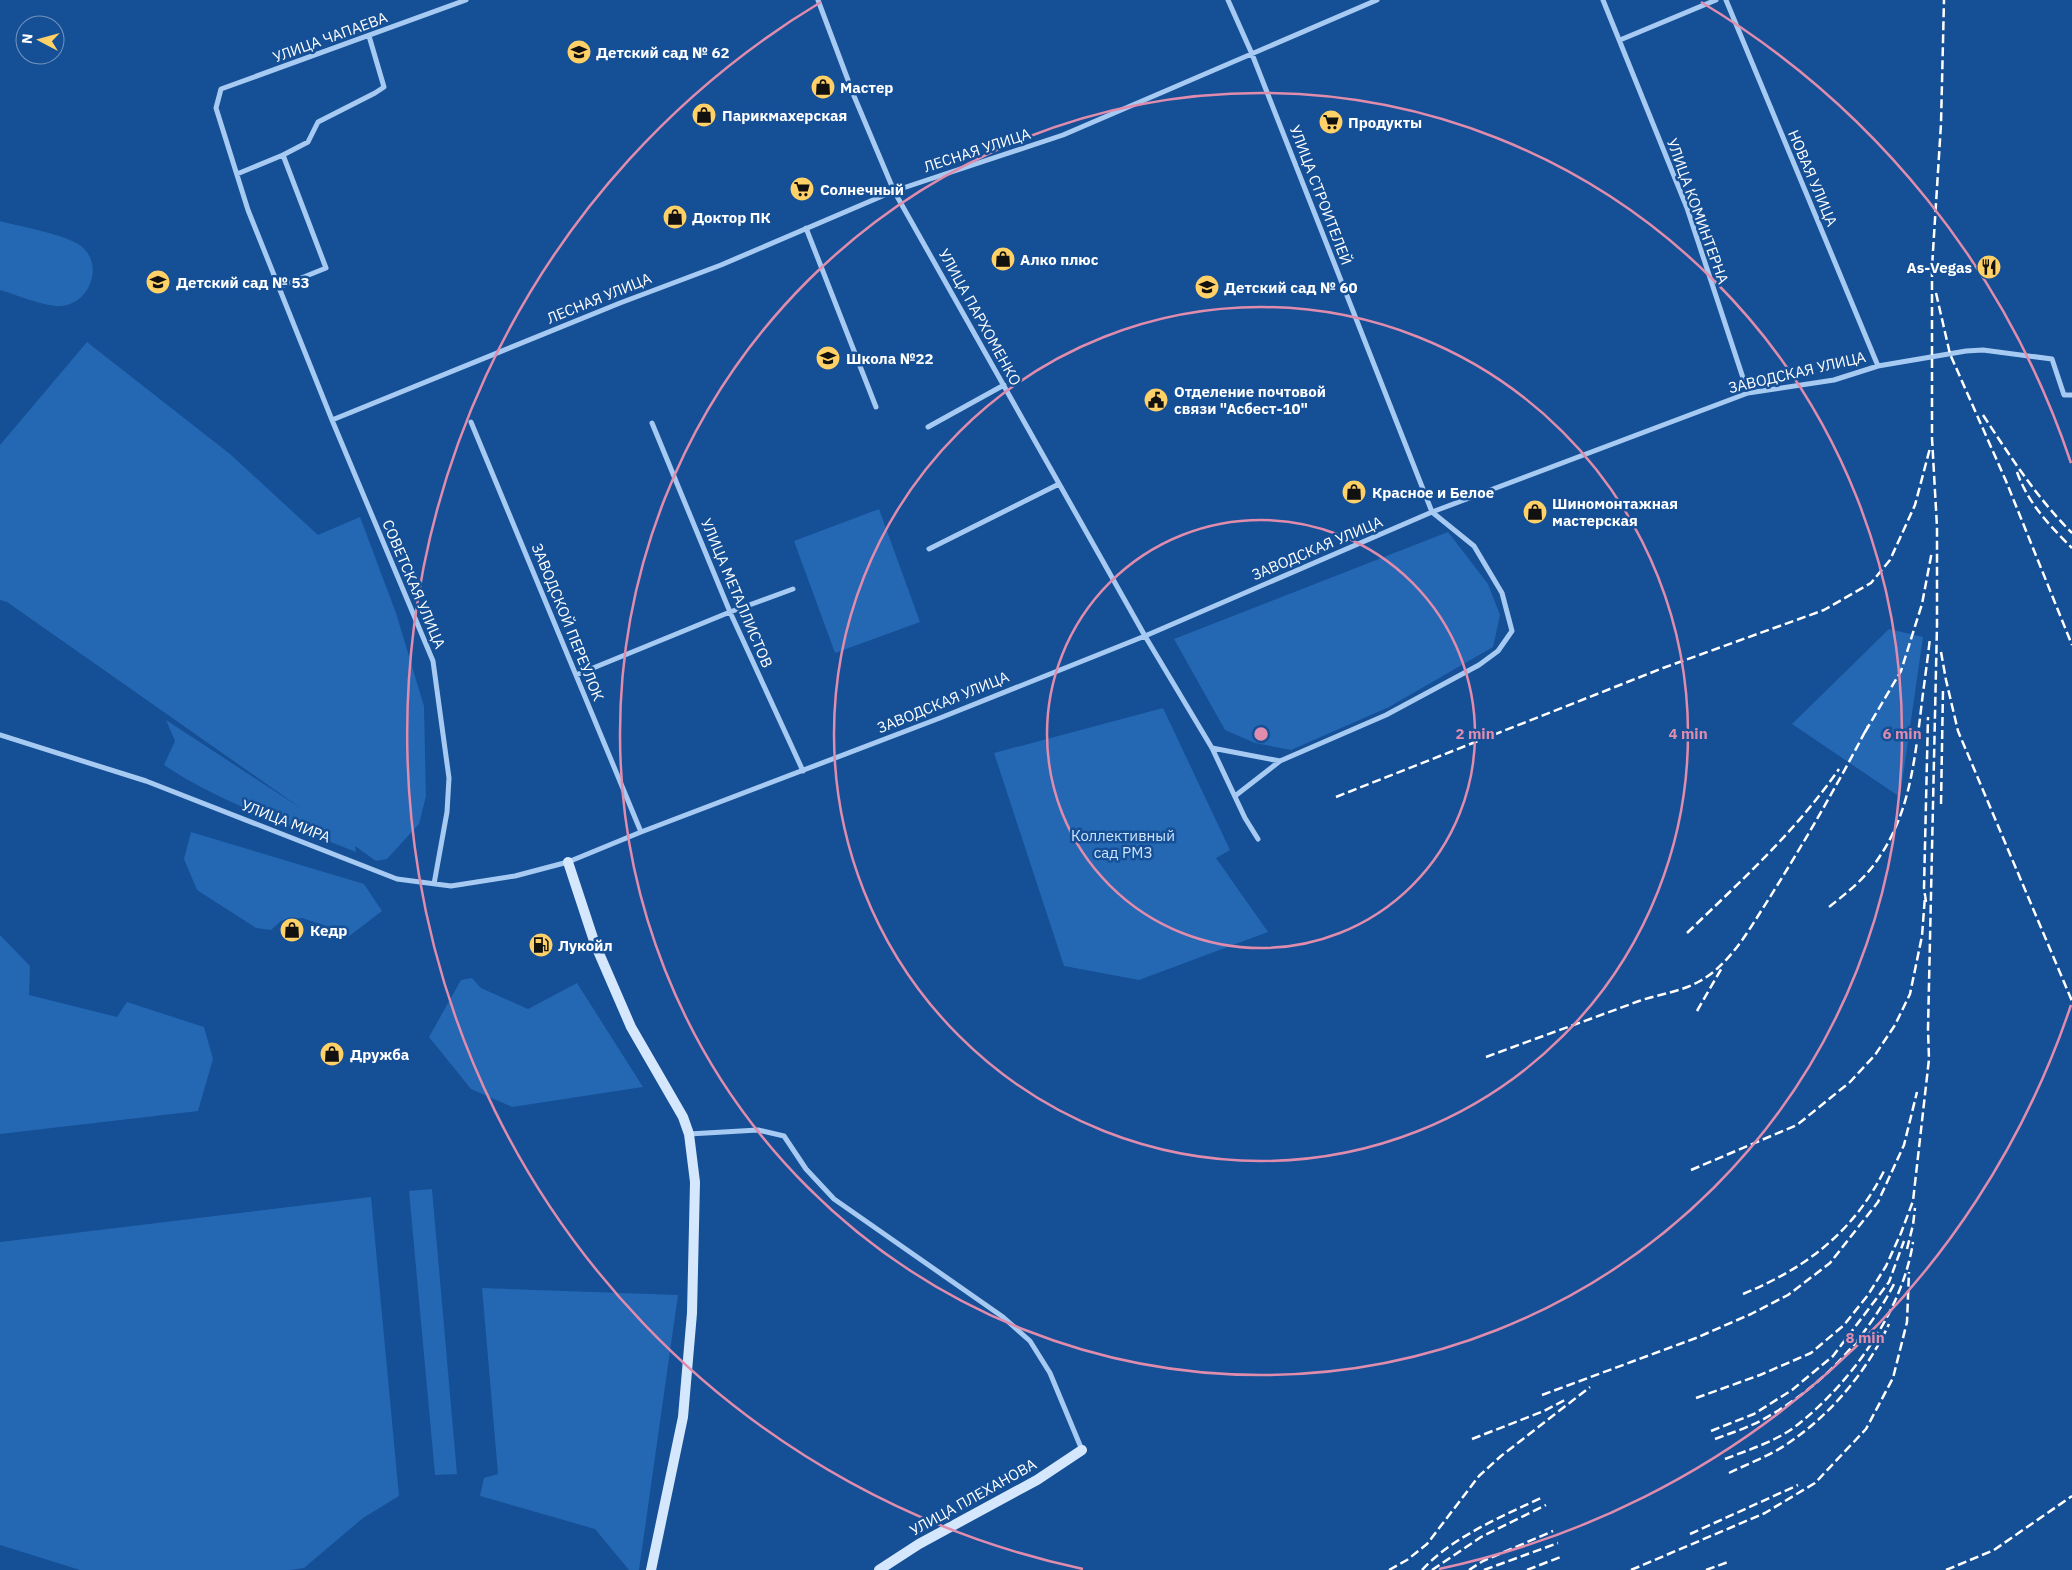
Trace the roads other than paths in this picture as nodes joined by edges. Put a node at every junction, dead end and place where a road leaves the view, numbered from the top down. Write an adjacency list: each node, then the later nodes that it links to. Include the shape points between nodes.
1 (466, 0): 8 (street, УЛИЦА ЧАПАЕВА)
2 (818, 0): 14 (street, УЛИЦА ПАРХОМЕНКО)
3 (1228, 0): 10 (street, УЛИЦА СТРОИТЕЛЕЙ)
4 (1377, 0): 10 (street, ЛЕСНАЯ УЛИЦА)
5 (1603, 0): 9 (street, УЛИЦА КОМИНТЕРНА)
6 (1716, 0): 9 (street)
7 (1726, 0): 17 (street, НОВАЯ УЛИЦА)
8 (369, 36): 11 (street, УЛИЦА ЧАПАЕВА, via 221,89); 12 (street, via 384,87 318,122 308,142)
9 (1620, 40): 19 (street, УЛИЦА КОМИНТЕРНА, via 1687,208)
10 (1252, 54): 14 (street, ЛЕСНАЯ УЛИЦА, via 1063,135); 27 (street, УЛИЦА СТРОИТЕЛЕЙ)
11 (216, 108): 13 (street, СОВЕТСКАЯ УЛИЦА)
12 (283, 155): 13 (street); 16 (street, via 326,268)
13 (237, 174): 16 (street, СОВЕТСКАЯ УЛИЦА)
14 (894, 191): 15 (street, ЛЕСНАЯ УЛИЦА); 18 (street, УЛИЦА ПАРХОМЕНКО)
15 (806, 228): 21 (street); 22 (street, ЛЕСНАЯ УЛИЦА)
16 (279, 287): 22 (street, СОВЕТСКАЯ УЛИЦА)
17 (1878, 366): 19 (street, ЗАВОДСКАЯ УЛИЦА, via 1834,380); 20 (street, ЗАВОДСКАЯ УЛИЦА, via 1966,351 2016,354 2052,360 2064,395)
18 (1004, 385): 25 (street); 26 (street, УЛИЦА ПАРХОМЕНКО)
19 (1748, 393): 27 (street, ЗАВОДСКАЯ УЛИЦА)
20 (2072, 395)
21 (876, 407)
22 (332, 420): 41 (street, СОВЕТСКАЯ УЛИЦА, via 433,661 450,778)
23 (471, 422): 32 (street, ЗАВОДСКОЙ ПЕРЕУЛОК)
24 (652, 424): 30 (street, УЛИЦА МЕТАЛЛИСТОВ)
25 (928, 427)
26 (1060, 484): 28 (street); 31 (street, УЛИЦА ПАРХОМЕНКО)
27 (1432, 512): 31 (street, ЗАВОДСКАЯ УЛИЦА); 35 (street, via 1474,546 1502,592 1512,631 1498,650 1480,665 1386,715)
28 (929, 549)
29 (793, 589): 30 (street)
30 (730, 612): 32 (street); 36 (street, УЛИЦА МЕТАЛЛИСТОВ)
31 (1145, 636): 34 (street, УЛИЦА ПАРХОМЕНКО); 36 (street, ЗАВОДСКАЯ УЛИЦА)
32 (576, 675): 38 (street, ЗАВОДСКОЙ ПЕРЕУЛОК)
33 (0, 736): 41 (street, УЛИЦА МИРА, via 146,781 397,879)
34 (1212, 748): 35 (street); 37 (street, УЛИЦА ПАРХОМЕНКО)
35 (1280, 761): 37 (street)
36 (803, 771): 38 (street, ЗАВОДСКАЯ УЛИЦА)
37 (1235, 796): 39 (street, УЛИЦА ПАРХОМЕНКО)
38 (641, 832): 40 (street, ЗАВОДСКАЯ УЛИЦА)
39 (1258, 839)
40 (568, 862): 41 (street, УЛИЦА МИРА, via 487,881 451,886); 42 (street, via 595,944 631,1027 683,1117)
41 (434, 884)
42 (689, 1134): 43 (street, via 758,1130 784,1136 806,1169 834,1200 1003,1317 1030,1341 1050,1373); 44 (street, via 695,1182 691,1322 683,1417)
43 (1082, 1450): 45 (street, УЛИЦА ПЛЕХАНОВА, via 1037,1480 919,1544)
44 (651, 1570)
45 (879, 1570)

